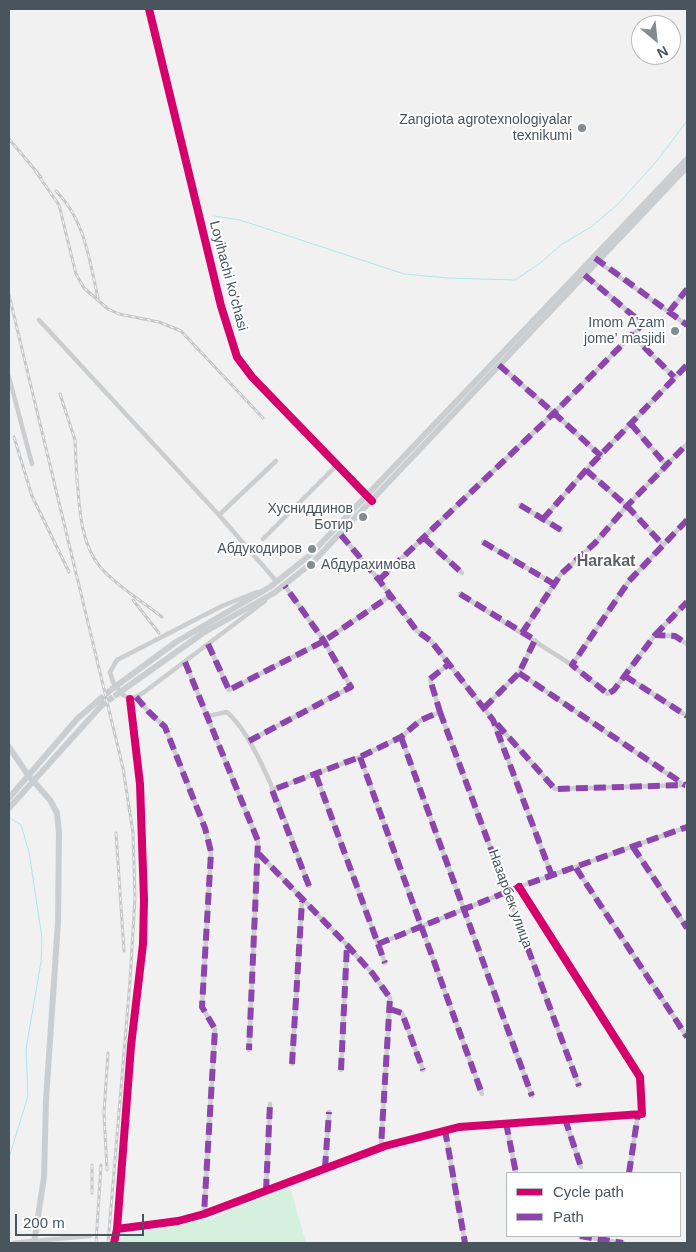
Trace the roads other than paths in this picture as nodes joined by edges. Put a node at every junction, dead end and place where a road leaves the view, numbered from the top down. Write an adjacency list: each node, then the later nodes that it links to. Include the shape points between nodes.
1 (149, 9): 21 (street, Loyihachi ko'chasi, via 221,306 237,357)
2 (687, 159): 4 (main road)
3 (687, 167): 4 (main road)
4 (597, 260): 5 (main road); 7 (street)
5 (583, 274): 10 (street, via 643,324); 11 (main road); 24 (main road)
6 (687, 289): 7 (street)
7 (669, 312): 9 (street)
8 (39, 320): 27 (street)
9 (687, 325)
10 (631, 334): 14 (street); 15 (street)
11 (498, 365): 15 (street); 24 (main road)
12 (687, 365): 14 (street)
13 (9, 377): 20 (street)
14 (674, 377): 16 (street)
15 (554, 412): 18 (street); 32 (street)
16 (631, 424): 18 (street); 22 (street)
17 (687, 444): 22 (street)
18 (601, 456): 23 (street)
19 (276, 462): 27 (street)
20 (32, 464)
21 (336, 465): 24 (street, Loyihachi ko'chasi); 33 (street)
22 (666, 465): 26 (street)
23 (586, 470): 26 (street); 28 (street)
24 (370, 498): 31 (main road); 38 (main road)
25 (520, 505): 28 (street)
26 (626, 506): 35 (street); 39 (street)
27 (220, 515): 38 (street)
28 (543, 519): 30 (street)
29 (687, 520): 35 (street)
30 (561, 530)
31 (341, 535): 37 (street); 40 (main road)
32 (424, 538): 36 (street); 37 (street)
33 (263, 539)
34 (482, 542): 39 (street)
35 (663, 545): 53 (street, via 629,582)
36 (462, 573)
37 (379, 580): 43 (street)
38 (277, 582): 41 (main road)
39 (554, 584): 45 (street)
40 (285, 586): 41 (main road); 48 (street)
41 (272, 590): 49 (street); 56 (main road); 56 (street, via 222,606 117,660 110,672)
42 (460, 594): 45 (street)
43 (390, 596): 48 (street); 52 (street, via 417,631 431,641)
44 (687, 602): 46 (street)
45 (522, 633): 47 (street)
46 (654, 635): 50 (street, via 675,636); 55 (street)
47 (535, 640): 53 (street); 54 (street)
48 (324, 641): 49 (street, via 229,690); 66 (street, via 351,687)
49 (208, 644): 51 (street)
50 (687, 644)
51 (185, 662): 57 (street); 62 (street)
52 (449, 664): 60 (street); 61 (street, Назарбек улица, via 430,679)
53 (572, 665): 55 (street, via 608,694)
54 (519, 672): 60 (street); 71 (street)
55 (625, 676): 63 (street)
56 (114, 689): 58 (street, bridge)
57 (136, 697): 58 (street); 111 (street, via 165,727 205,828 211,852 202,1007 215,1029)
58 (130, 699): 112 (street, via 140,784 144,900)
59 (100, 703): 70 (main road, via 77,719)
60 (484, 708): 64 (street)
61 (440, 712): 65 (street, via 421,720); 82 (street, Назарбек улица)
62 (208, 716): 66 (street, via 227,712 240,723); 77 (street, via 258,841)
63 (687, 716)
64 (493, 720): 71 (street, via 555,789); 79 (street)
65 (401, 736): 68 (street); 84 (street)
66 (249, 741): 72 (street)
67 (9, 747): 70 (main road)
68 (360, 757): 69 (street); 85 (street)
69 (316, 775): 72 (street); 88 (street)
70 (31, 777): 73 (main road); 74 (main road); 115 (main road, via 55,808 59,833 58,922 44,1177)
71 (686, 786)
72 (272, 790): 80 (street)
73 (9, 798)
74 (9, 808)
75 (687, 827): 76 (street)
76 (633, 847): 78 (street); 86 (street)
77 (259, 854): 83 (street); 92 (street)
78 (576, 868): 79 (street); 91 (street)
79 (552, 876): 81 (street)
80 (309, 886)
81 (519, 887): 82 (street); 101 (street, via 640,1077 642,1114)
82 (508, 894): 84 (street); 96 (street, Назарбек улица)
83 (302, 901): 87 (street); 93 (street)
84 (464, 910): 85 (street); 98 (street)
85 (421, 927): 88 (street); 97 (street)
86 (687, 928)
87 (347, 944): 90 (street, via 390,998); 94 (street)
88 (378, 944): 89 (street)
89 (385, 962)
90 (390, 1009): 95 (street, via 402,1012); 105 (street)
91 (687, 1037)
92 (249, 1050)
93 (292, 1064)
94 (341, 1070)
95 (423, 1070)
96 (579, 1086)
97 (482, 1094)
98 (532, 1096)
99 (270, 1104): 110 (street)
100 (329, 1112): 106 (street)
101 (638, 1114): 102 (street); 109 (street)
102 (565, 1119): 103 (street); 107 (street)
103 (506, 1124): 104 (street); 108 (street)
104 (445, 1130): 105 (street); 118 (street)
105 (381, 1147): 106 (street)
106 (325, 1168): 110 (street)
107 (581, 1168)
108 (516, 1172)
109 (630, 1172)
110 (266, 1191): 111 (street)
111 (204, 1214): 112 (street, via 178,1222)
112 (117, 1229): 117 (street)
113 (90, 1236): 115 (street)
114 (586, 1237): 119 (street)
115 (34, 1242): 116 (street)
116 (14, 1243)
117 (114, 1243)
118 (465, 1243)
119 (623, 1243)

